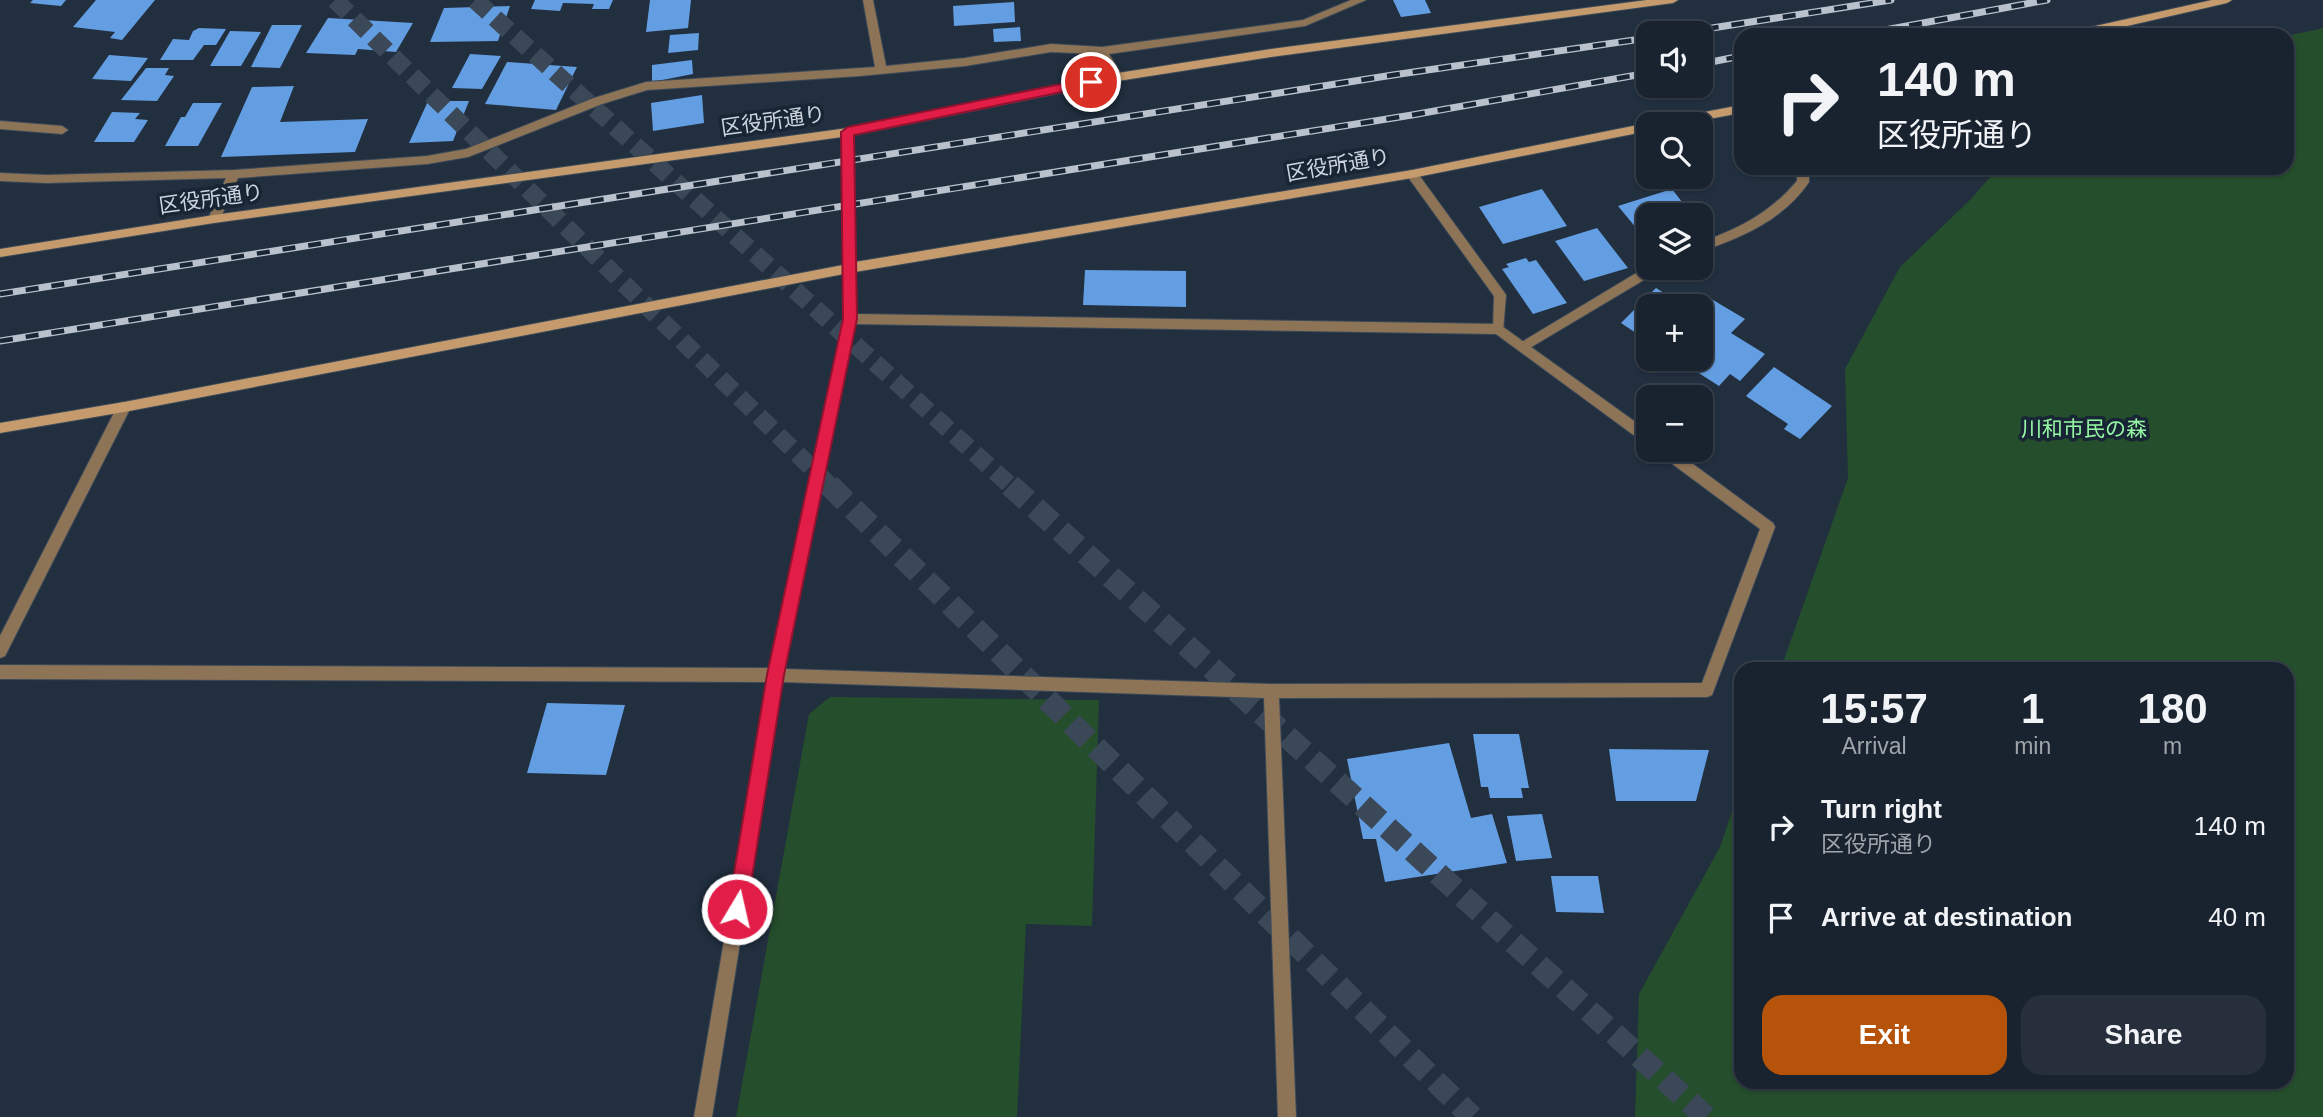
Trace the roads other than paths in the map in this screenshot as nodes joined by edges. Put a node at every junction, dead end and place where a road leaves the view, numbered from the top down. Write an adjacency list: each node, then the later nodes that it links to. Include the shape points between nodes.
1 (868, 0): 7 (street)
2 (1361, 0): 6 (street, via 1305,23)
3 (1673, 0): 8 (street, 区役所通り)
4 (2227, 0): 5 (street)
5 (2104, 28)
6 (1102, 51): 7 (street, via 1051,48); 8 (street)
7 (881, 70): 15 (street, via 646,86 468,153)
8 (1118, 77): 14 (street, 区役所通り)
9 (1734, 110): 10 (street)
10 (1713, 114)
11 (0, 125): 13 (street)
12 (1636, 129): 16 (street, 区役所通り)
13 (62, 130)
14 (848, 132): 19 (street, 区役所通り); 22 (street)
15 (234, 174): 18 (street); 19 (street)
16 (1412, 174): 22 (street, 区役所通り); 25 (street, via 1500,295)
17 (1803, 175): 20 (street, via 1789,200 1750,229)
18 (0, 177)
19 (214, 219): 21 (street, 区役所通り)
20 (1713, 243)
21 (0, 253)
22 (849, 268): 24 (street); 27 (street, 区役所通り)
23 (1636, 279): 26 (street)
24 (850, 319): 25 (street); 33 (street)
25 (1499, 329): 26 (street)
26 (1524, 346): 29 (street)
27 (124, 407): 28 (street, 区役所通り); 31 (street)
28 (0, 428)
29 (1636, 429)
30 (1680, 462): 34 (street, via 1768,527 1707,690)
31 (0, 651)
32 (0, 672): 33 (street)
33 (776, 675): 34 (street); 35 (street)
34 (1271, 691): 36 (street)
35 (703, 1117)
36 (1287, 1117)

